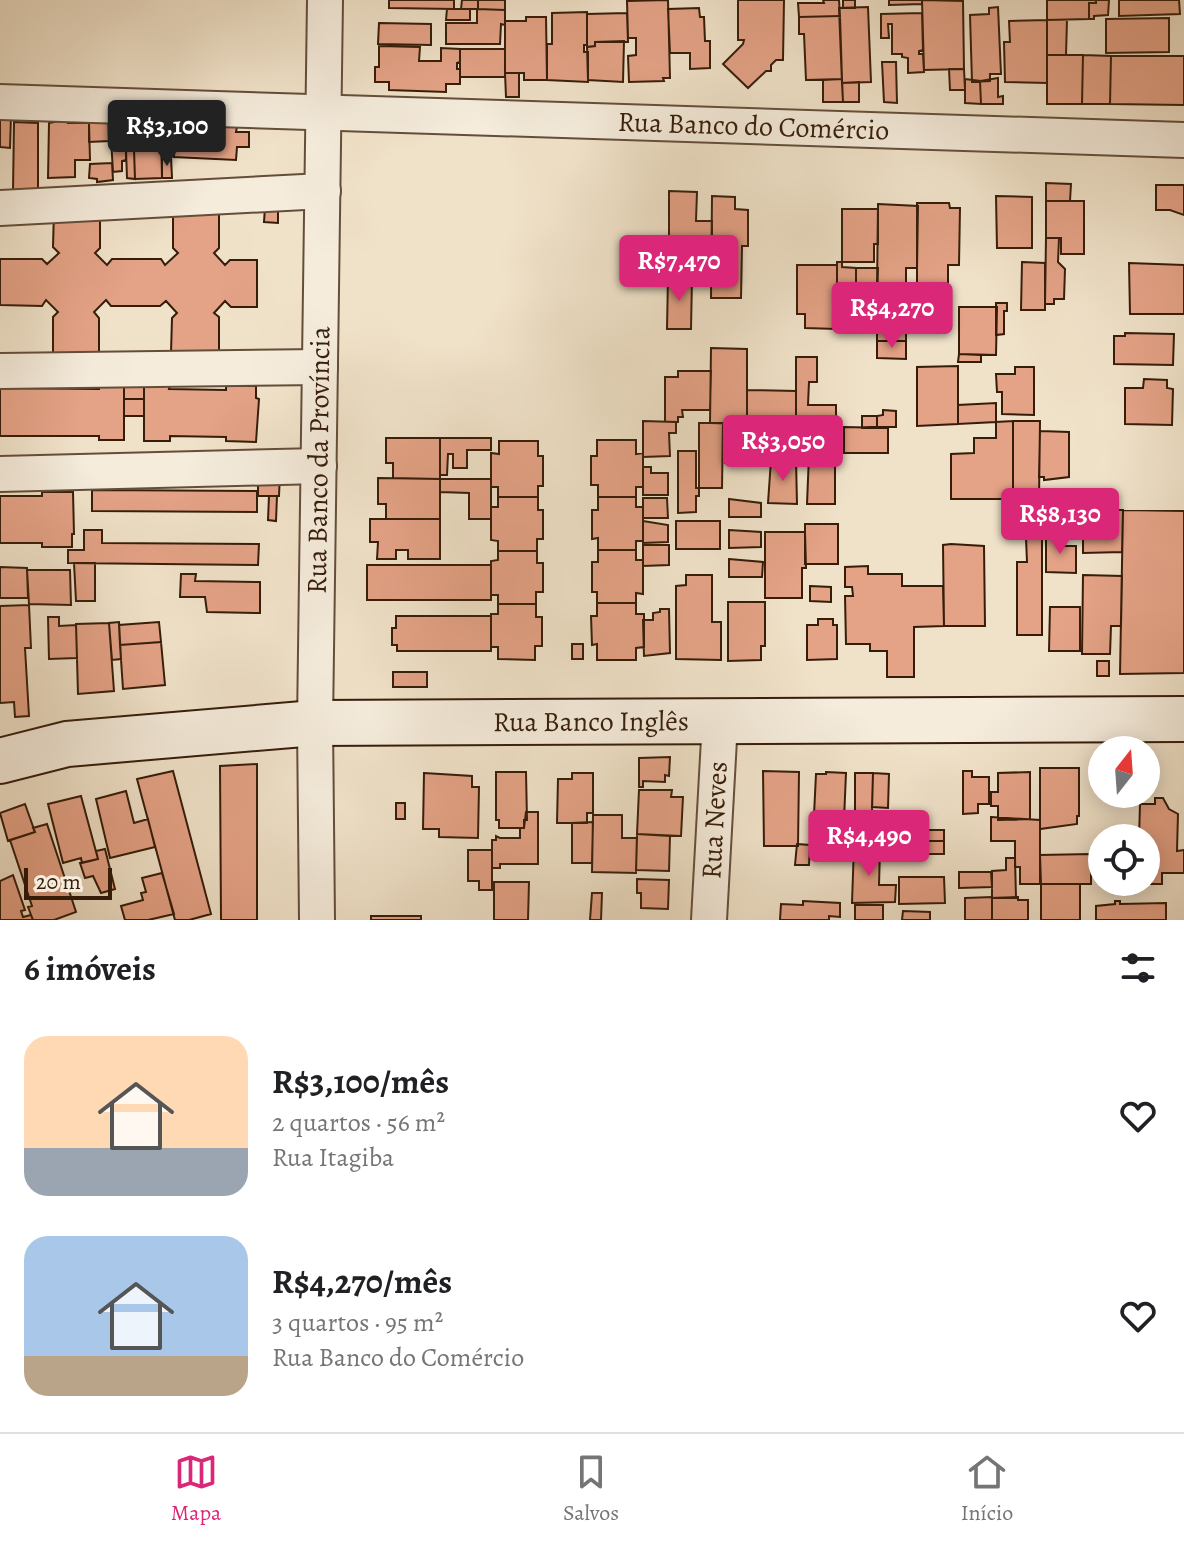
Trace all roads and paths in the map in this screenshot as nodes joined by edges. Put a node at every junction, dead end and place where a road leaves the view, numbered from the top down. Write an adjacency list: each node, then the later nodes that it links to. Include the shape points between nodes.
1 (325, 0): 3 (street, Rua Banco da Província)
2 (0, 102): 3 (street, Rua Banco do Comércio)
3 (324, 113): 4 (street, Rua Banco do Comércio); 5 (street, Rua Banco da Província)
4 (1184, 140)
5 (323, 191): 6 (street); 7 (street, Rua Banco da Província)
6 (0, 208)
7 (320, 367): 8 (street); 9 (street, Rua Banco da Província)
8 (0, 371)
9 (319, 466): 10 (street); 13 (street, Rua Banco da Província)
10 (0, 474)
11 (1184, 719): 12 (street, Rua Banco Inglês)
12 (720, 721): 13 (street, Rua Banco Inglês); 16 (street, Rua Neves)
13 (315, 723): 14 (street, Rua Banco Inglês, via 67,744); 15 (street, Rua Banco da Província)
14 (0, 761)
15 (317, 920)
16 (709, 920)

